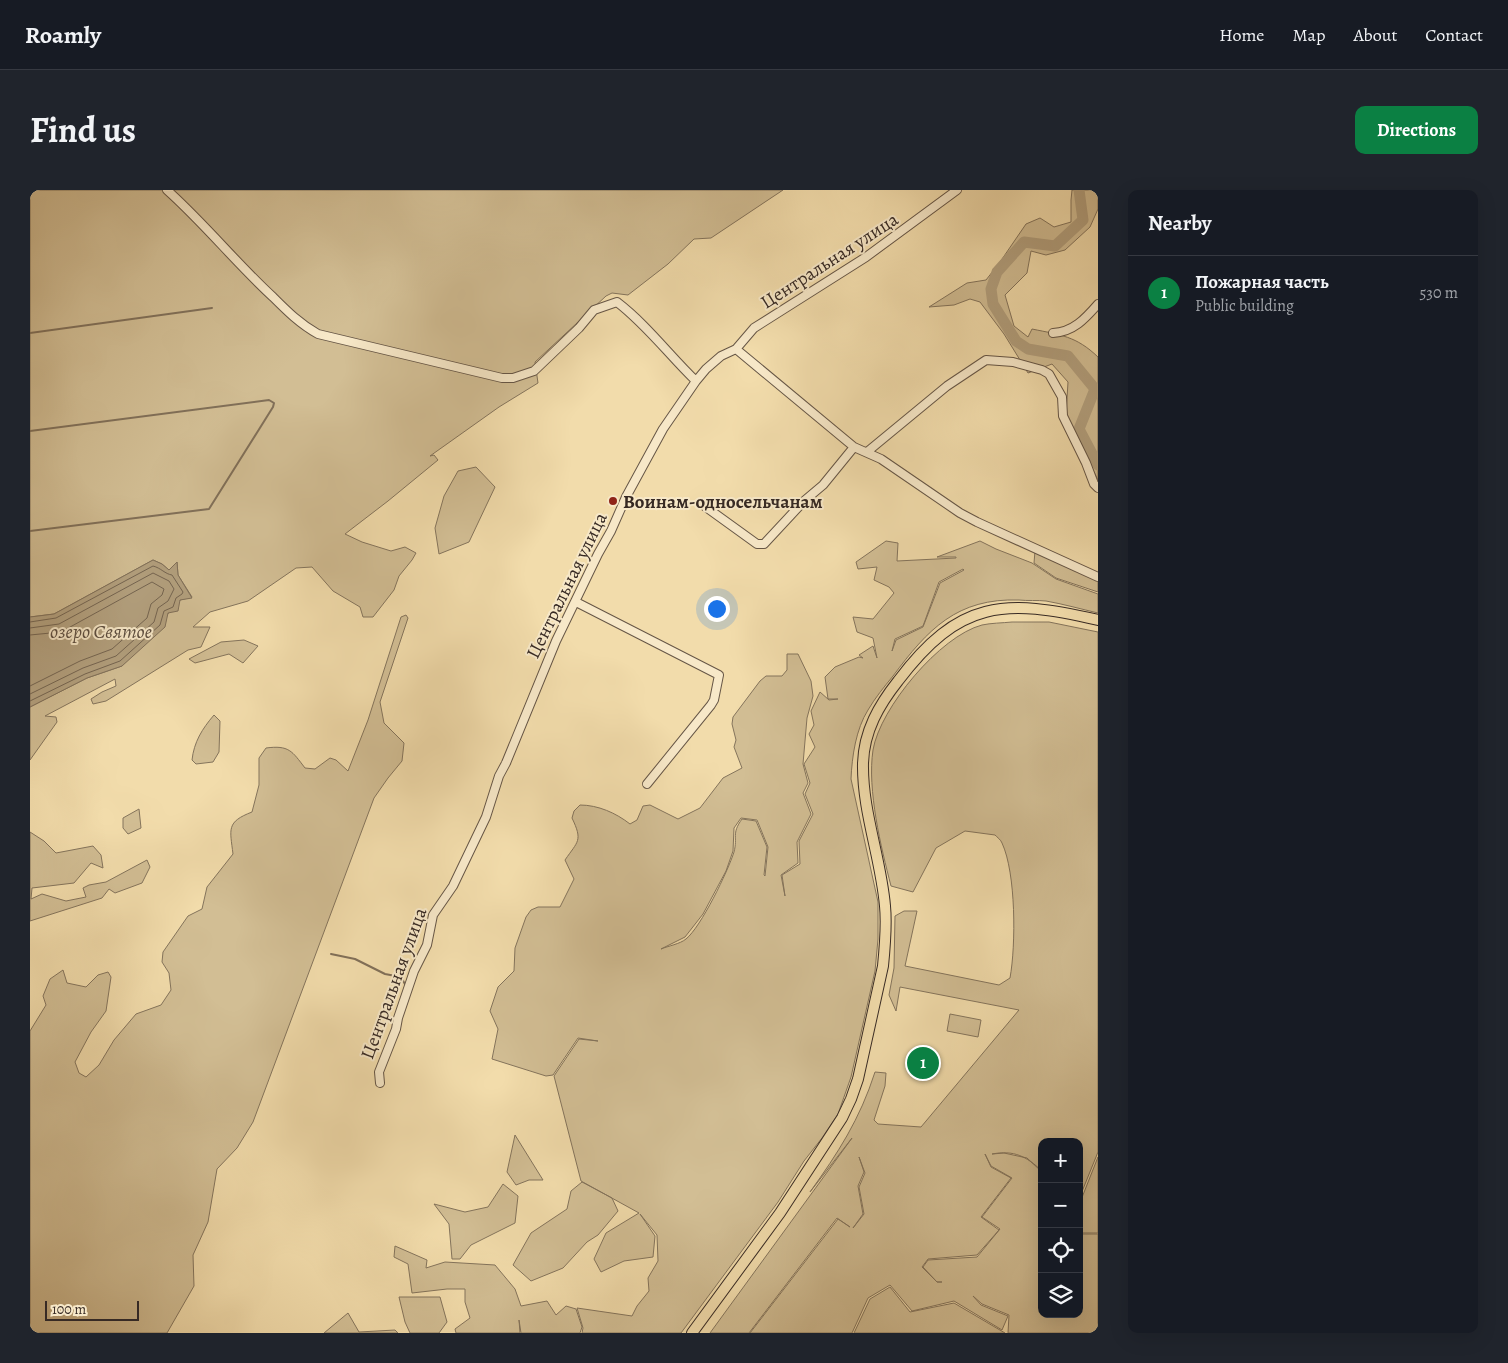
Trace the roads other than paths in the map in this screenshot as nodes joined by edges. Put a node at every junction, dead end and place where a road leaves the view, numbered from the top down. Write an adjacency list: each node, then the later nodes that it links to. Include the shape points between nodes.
1 (167, 190): 6 (street, via 304,327 318,334 513,378 534,371 594,310 617,302 650,331)
2 (957, 190): 5 (street, Центральная улица, via 866,257 754,328)
3 (1098, 304): 4 (street, via 1082,322 1063,333)
4 (1052, 333)
5 (736, 349): 6 (street, Центральная улица, via 721,356); 7 (street)
6 (696, 381): 12 (street, Центральная улица, via 663,429)
7 (854, 447): 8 (street); 10 (street, via 823,485 764,544 757,544)
8 (867, 452): 9 (street, via 947,386 986,360 1012,362 1049,374 1062,397 1063,416); 11 (street, via 977,522)
9 (1098, 488)
10 (703, 505)
11 (1098, 576)
12 (576, 602): 14 (street, via 719,675 711,705); 15 (street, Центральная улица, via 499,776 486,817 453,886 433,915 427,945 414,971 379,1072)
13 (1098, 620): 16 (main road, via 1029,608 976,614 931,642 880,706 867,736 863,764 885,905 885,948 858,1079 845,1112 828,1141)
14 (647, 784)
15 (380, 1083)
16 (692, 1333)

